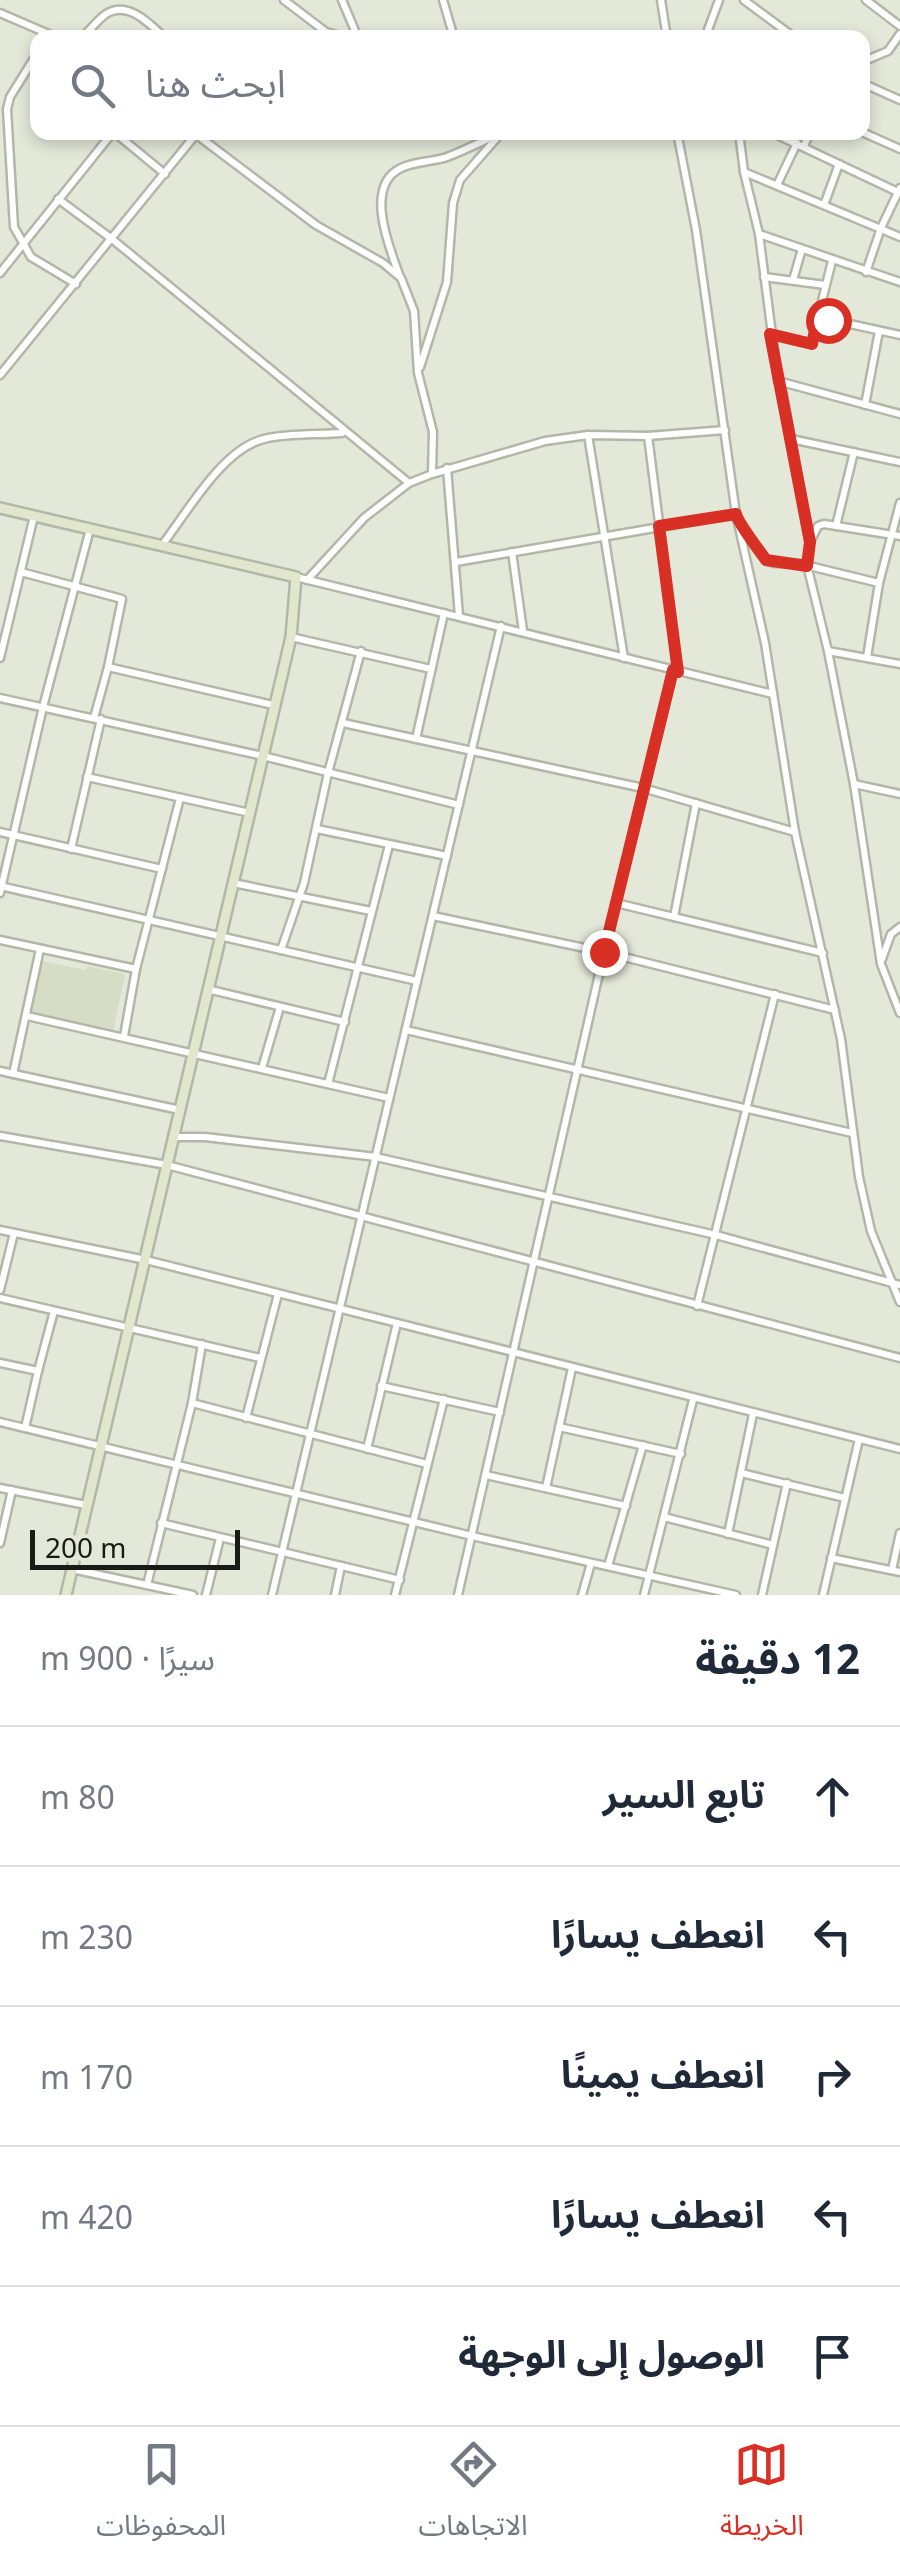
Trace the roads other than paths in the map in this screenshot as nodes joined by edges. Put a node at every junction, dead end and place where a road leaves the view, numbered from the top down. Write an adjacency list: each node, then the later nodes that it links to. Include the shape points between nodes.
1 (284, 0): 15 (street)
2 (342, 0): 16 (street)
3 (443, 0): 17 (street)
4 (660, 0): 18 (street)
5 (719, 0): 19 (street)
6 (744, 0): 9 (street)
7 (763, 0): 9 (street)
8 (866, 0): 11 (street)
9 (756, 9): 20 (street)
10 (0, 13): 12 (street)
11 (900, 26)
12 (38, 30)
13 (89, 30): 14 (street, via 118,10 142,16)
14 (157, 30)
15 (323, 30)
16 (355, 30)
17 (452, 30)
18 (665, 30)
19 (709, 30)
20 (784, 30)
21 (900, 34): 22 (street)
22 (888, 52): 23 (street); 24 (street)
23 (900, 56)
24 (870, 59)
25 (30, 65): 52 (street, via 7,108 14,227)
26 (870, 87): 27 (street)
27 (900, 100)
28 (870, 136): 40 (street)
29 (106, 140): 46 (street)
30 (123, 140): 43 (street)
31 (190, 140): 43 (street)
32 (204, 140): 58 (street, via 316,225)
33 (484, 140): 58 (street, via 390,176 382,204)
34 (495, 140): 67 (street, via 460,180 447,282)
35 (678, 140): 72 (street)
36 (740, 140): 42 (street)
37 (789, 140): 39 (street)
38 (804, 140): 39 (street)
39 (800, 145): 41 (street); 44 (street)
40 (900, 149)
41 (839, 164): 45 (street); 47 (street)
42 (744, 172): 44 (street); 49 (street)
43 (165, 174): 51 (street)
44 (777, 185): 47 (street)
45 (899, 191): 48 (street)
46 (58, 199): 51 (street); 52 (street)
47 (824, 205): 48 (street)
48 (880, 228): 50 (street); 56 (street)
49 (759, 234): 53 (street); 57 (street)
50 (900, 238)
51 (112, 240): 61 (street); 73 (street)
52 (22, 243): 55 (street); 61 (street, via 31,257)
53 (802, 250): 54 (street); 59 (street)
54 (832, 261): 56 (street); 62 (street)
55 (0, 272)
56 (866, 272): 60 (street)
57 (764, 276): 59 (street); 65 (street)
58 (401, 278): 67 (street, via 414,311)
59 (793, 280): 62 (street)
60 (900, 282)
61 (76, 284): 68 (street)
62 (825, 284): 63 (street)
63 (818, 317): 64 (street); 65 (street, via 812,344)
64 (879, 331): 66 (street); 70 (street)
65 (770, 334): 69 (street)
66 (900, 336)
67 (418, 373): 80 (street, via 433,432)
68 (0, 375)
69 (780, 383): 70 (street); 76 (street)
70 (865, 405): 71 (street)
71 (900, 414)
72 (725, 430): 75 (street); 85 (street)
73 (344, 433): 81 (street); 93 (street, via 262,439 238,451)
74 (588, 435): 75 (street); 79 (street); 90 (street)
75 (648, 436): 86 (street)
76 (791, 439): 77 (street); 92 (street)
77 (854, 452): 78 (street); 87 (street)
78 (900, 462)
79 (447, 468): 80 (street); 95 (street)
80 (432, 474): 81 (street)
81 (409, 483): 98 (street)
82 (900, 503): 89 (street)
83 (0, 508): 84 (street)
84 (34, 516): 88 (street); 97 (street)
85 (737, 518): 86 (street); 96 (street, via 766,560); 116 (street)
86 (659, 526): 90 (street); 115 (street)
87 (836, 526): 89 (street); 92 (street, via 818,526)
88 (90, 528): 93 (street); 100 (street)
89 (891, 534): 91 (street); 99 (street)
90 (604, 536): 94 (street); 111 (street)
91 (900, 536)
92 (810, 542): 96 (street)
93 (162, 546): 98 (street)
94 (512, 552): 95 (street); 104 (street)
95 (456, 562): 102 (street)
96 (807, 566): 99 (street); 108 (street)
97 (21, 572): 100 (street); 106 (street)
98 (302, 578): 101 (street); 105 (street)
99 (879, 582): 109 (street)
100 (75, 584): 113 (street, via 122,599); 119 (street)
101 (444, 613): 102 (street); 114 (street)
102 (459, 616): 103 (street)
103 (501, 626): 104 (street); 123 (street)
104 (523, 631): 111 (street)
105 (291, 636): 107 (street); 118 (street)
106 (1, 645): 110 (street)
107 (361, 650): 114 (street); 121 (street)
108 (828, 651): 109 (street); 127 (street)
109 (867, 657): 112 (street)
110 (0, 658)
111 (624, 658): 115 (street)
112 (900, 664)
113 (108, 667): 118 (street); 120 (street)
114 (432, 669): 122 (street)
115 (676, 671): 116 (street); 128 (street)
116 (773, 694): 136 (street)
117 (0, 698): 119 (street)
118 (273, 705): 124 (street)
119 (43, 707): 120 (street); 137 (street)
120 (97, 718): 124 (street); 126 (street)
121 (343, 723): 122 (street); 125 (street)
122 (416, 739): 123 (street)
123 (472, 750): 128 (street); 132 (street)
124 (263, 756): 125 (street); 133 (street)
125 (328, 773): 132 (street); 134 (street)
126 (87, 778): 130 (street); 139 (street)
127 (854, 784): 129 (street); 157 (street)
128 (643, 788): 131 (street); 145 (street)
129 (900, 794)
130 (180, 798): 133 (street); 141 (street)
131 (696, 803): 136 (street); 148 (street)
132 (458, 805): 140 (street)
133 (250, 813): 142 (street)
134 (317, 829): 138 (street); 144 (street)
135 (0, 832): 137 (street)
136 (795, 832): 156 (street)
137 (13, 836): 139 (street); 143 (street)
138 (389, 844): 140 (street); 146 (street)
139 (71, 849): 141 (street)
140 (446, 856): 147 (street)
141 (162, 869): 149 (street)
142 (233, 883): 144 (street); 151 (street)
143 (0, 889): 149 (street)
144 (299, 896): 146 (street); 154 (street)
145 (616, 903): 148 (street); 155 (street)
146 (371, 910): 158 (street)
147 (432, 916): 155 (street); 160 (street)
148 (674, 917): 156 (street)
149 (148, 922): 151 (street); 159 (street)
150 (900, 926): 157 (street)
151 (221, 937): 154 (street); 161 (street)
152 (0, 940): 153 (street)
153 (40, 949): 159 (street); 166 (street)
154 (281, 950): 158 (street)
155 (604, 952): 162 (street); 172 (street)
156 (824, 954): 164 (street)
157 (881, 964): 165 (street)
158 (356, 968): 160 (street); 167 (street)
159 (136, 969): 169 (street)
160 (417, 981): 168 (street)
161 (208, 989): 163 (street); 170 (street)
162 (774, 994): 164 (street); 177 (street)
163 (280, 1008): 167 (street); 171 (street)
164 (836, 1010): 179 (street)
165 (900, 1013)
166 (27, 1016): 169 (street); 174 (street)
167 (346, 1022): 175 (street)
168 (406, 1030): 172 (street); 176 (street)
169 (124, 1036): 170 (street)
170 (194, 1053): 171 (street); 178 (street)
171 (262, 1068): 175 (street)
172 (577, 1070): 177 (street); 184 (street)
173 (0, 1071): 174 (street)
174 (13, 1074): 178 (street)
175 (328, 1084): 176 (street)
176 (390, 1098): 182 (street)
177 (748, 1108): 179 (street); 188 (street)
178 (181, 1110): 181 (street)
179 (852, 1132): 191 (street, via 871,1230)
180 (0, 1136): 183 (street)
181 (174, 1137): 182 (street); 183 (street)
182 (376, 1157): 184 (street); 185 (street)
183 (167, 1165): 185 (street); 189 (street)
184 (548, 1198): 188 (street); 190 (street)
185 (361, 1217): 190 (street); 197 (street)
186 (0, 1230): 187 (street)
187 (14, 1233): 189 (street); 192 (street)
188 (716, 1235): 191 (street); 196 (street)
189 (146, 1260): 193 (street); 200 (street)
190 (534, 1262): 196 (street); 202 (street)
191 (896, 1283): 195 (street)
192 (0, 1290)
193 (278, 1294): 197 (street); 203 (street)
194 (0, 1298): 198 (street)
195 (900, 1302)
196 (697, 1306): 204 (street)
197 (340, 1309): 199 (street); 218 (street)
198 (54, 1311): 200 (street); 207 (street)
199 (397, 1323): 202 (street); 208 (street)
200 (130, 1326): 201 (street); 221 (street)
201 (202, 1344): 203 (street); 211 (street)
202 (514, 1353): 206 (street); 212 (street)
203 (260, 1358): 214 (street)
204 (900, 1358)
205 (0, 1363): 207 (street)
206 (572, 1368): 210 (street); 216 (street)
207 (38, 1371): 217 (street)
208 (381, 1386): 209 (street); 222 (street)
209 (444, 1399): 212 (street); 226 (street)
210 (693, 1400): 213 (street); 224 (street)
211 (192, 1403): 214 (street); 225 (street)
212 (500, 1412): 228 (street)
213 (753, 1414): 219 (street); 227 (street)
214 (246, 1418): 218 (street)
215 (0, 1422): 217 (street)
216 (559, 1427): 220 (street); 231 (street)
217 (25, 1428): 221 (street)
218 (310, 1436): 222 (street); 233 (street)
219 (858, 1439): 223 (street); 234 (street)
220 (643, 1445): 224 (street); 236 (street)
221 (99, 1446): 225 (street); 235 (street)
222 (366, 1449): 226 (street)
223 (900, 1449)
224 (681, 1454): 237 (street)
225 (177, 1464): 233 (street); 239 (street)
226 (427, 1464): 238 (street)
227 (741, 1472): 229 (street); 241 (street)
228 (486, 1475): 231 (street); 242 (street)
229 (787, 1483): 234 (street); 245 (street)
230 (0, 1488): 232 (street)
231 (546, 1488): 236 (street)
232 (12, 1490): 235 (street); 244 (street)
233 (296, 1492): 238 (street); 246 (street)
234 (845, 1498): 247 (street)
235 (86, 1505): 251 (street)
236 (626, 1506): 250 (street)
237 (664, 1517): 241 (street); 253 (street)
238 (414, 1520): 242 (street); 254 (street)
239 (161, 1523): 243 (street); 255 (street)
240 (900, 1533): 252 (street)
241 (728, 1534): 245 (street)
242 (472, 1536): 248 (street); 257 (street)
243 (220, 1538): 246 (street); 260 (street)
244 (0, 1543)
245 (773, 1545): 268 (street)
246 (283, 1551): 249 (street); 261 (street)
247 (831, 1558): 252 (street); 269 (street)
248 (591, 1563): 250 (street); 265 (street)
249 (341, 1566): 254 (street); 262 (street)
250 (608, 1566): 253 (street)
251 (72, 1569): 255 (street); 258 (street)
252 (896, 1571)
253 (648, 1576): 256 (street); 266 (street)
254 (400, 1580): 263 (street)
255 (147, 1586): 259 (street)
256 (704, 1592): 267 (street)
257 (458, 1594): 264 (street)
258 (66, 1595)
259 (194, 1595)
260 (206, 1595)
261 (272, 1595)
262 (335, 1595)
263 (395, 1595)
264 (470, 1595)
265 (582, 1595)
266 (644, 1595)
267 (736, 1595)
268 (762, 1595)
269 (822, 1595)

